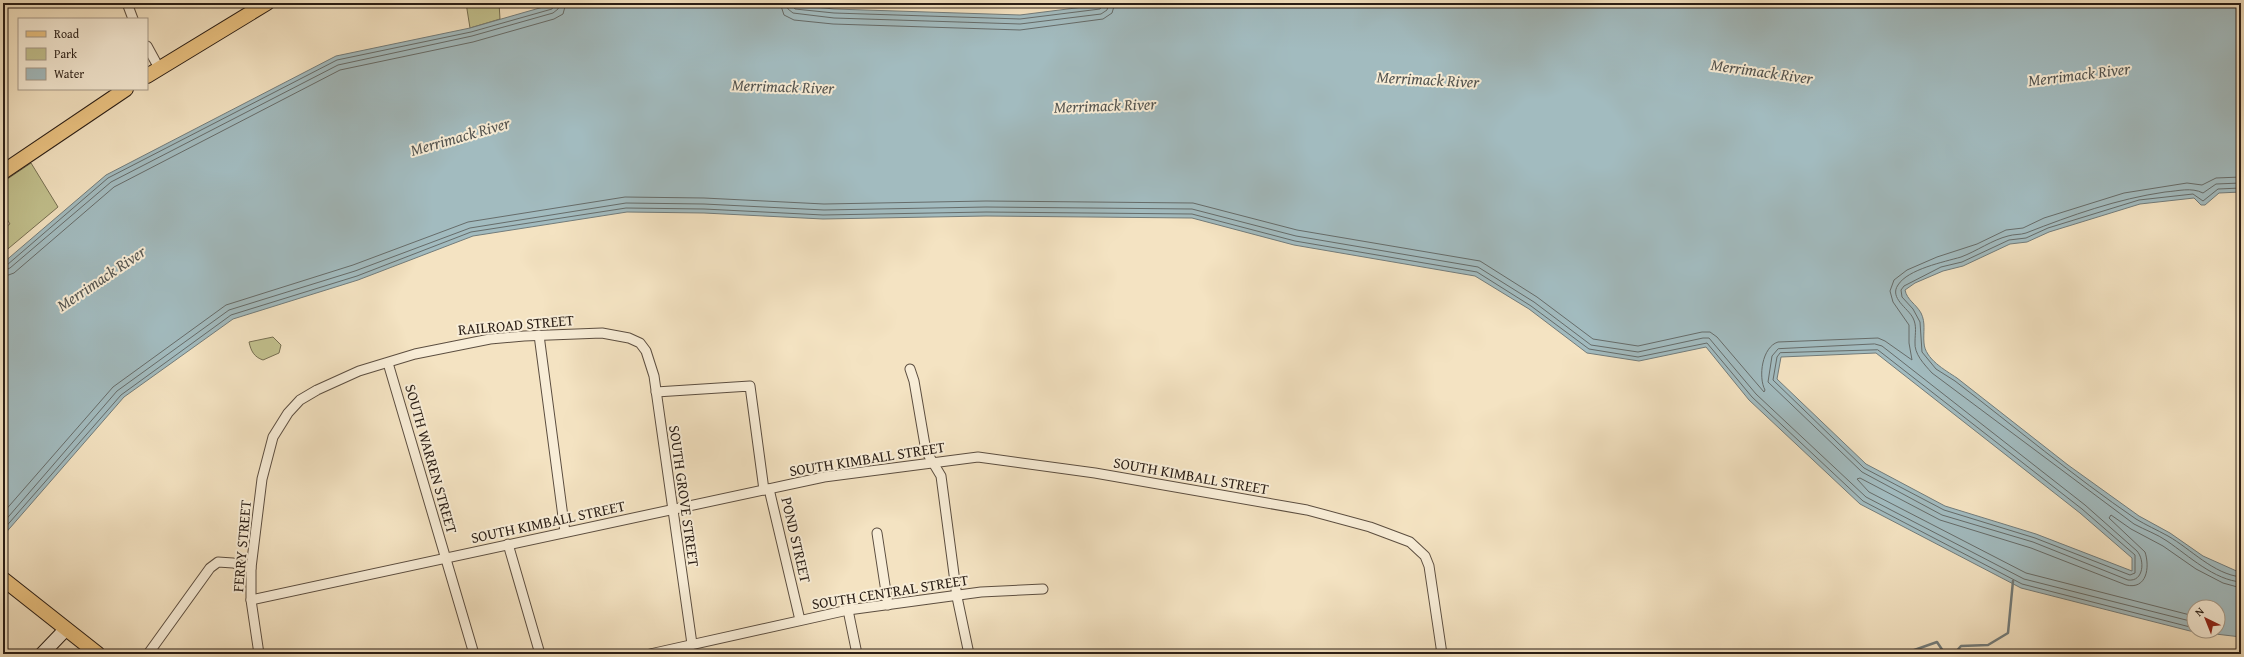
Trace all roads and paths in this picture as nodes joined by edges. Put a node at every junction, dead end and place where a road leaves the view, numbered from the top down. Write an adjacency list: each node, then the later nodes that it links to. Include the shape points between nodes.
1 (127, 3): 3 (street)
2 (267, 3): 5 (main road)
3 (133, 18)
4 (148, 48): 5 (street)
5 (159, 68): 6 (main road)
6 (148, 75)
7 (125, 90): 8 (main road)
8 (3, 172)
9 (539, 335): 10 (street, RAILROAD STREET, via 616,335 640,344); 11 (street, RAILROAD STREET, via 452,345); 18 (street)
10 (646, 352): 13 (street, SOUTH GROVE STREET)
11 (388, 363): 14 (street, RAILROAD STREET, via 359,371 300,400 288,413); 21 (street, SOUTH WARREN STREET)
12 (910, 370): 15 (street, via 926,451)
13 (656, 392): 16 (street, POND STREET, via 750,386); 17 (street, SOUTH GROVE STREET)
14 (271, 441): 22 (street, FERRY STREET, via 262,479)
15 (933, 463): 16 (street, SOUTH KIMBALL STREET, via 824,477); 25 (street, via 941,476); 41 (street, SOUTH KIMBALL STREET, via 978,457 1006,460 1307,510 1395,536 1416,546 1425,556 1429,566)
16 (767, 490): 17 (street, SOUTH KIMBALL STREET); 29 (street, POND STREET)
17 (672, 510): 18 (street, SOUTH KIMBALL STREET); 31 (street, SOUTH GROVE STREET)
18 (565, 532): 20 (street, SOUTH KIMBALL STREET)
19 (877, 534): 27 (street)
20 (508, 544): 21 (street, SOUTH KIMBALL STREET); 37 (street)
21 (445, 558): 26 (street, SOUTH KIMBALL STREET); 36 (street, SOUTH WARREN STREET)
22 (251, 568): 26 (street, FERRY STREET); 34 (street, via 218,562 207,572)
23 (3, 579): 30 (main road)
24 (1043, 588): 25 (street, SOUTH CENTRAL STREET, via 981,592)
25 (957, 597): 27 (street, SOUTH CENTRAL STREET); 40 (street)
26 (251, 600): 35 (street, FERRY STREET)
27 (888, 605): 28 (street, SOUTH CENTRAL STREET)
28 (848, 610): 29 (street, SOUTH CENTRAL STREET); 39 (street)
29 (800, 620): 31 (street, SOUTH CENTRAL STREET)
30 (65, 630): 32 (street); 33 (main road)
31 (692, 644): 38 (street, SOUTH CENTRAL STREET)
32 (42, 654)
33 (98, 654)
34 (148, 654)
35 (259, 654)
36 (474, 654)
37 (540, 654)
38 (650, 654)
39 (856, 654)
40 (969, 654)
41 (1442, 654)

